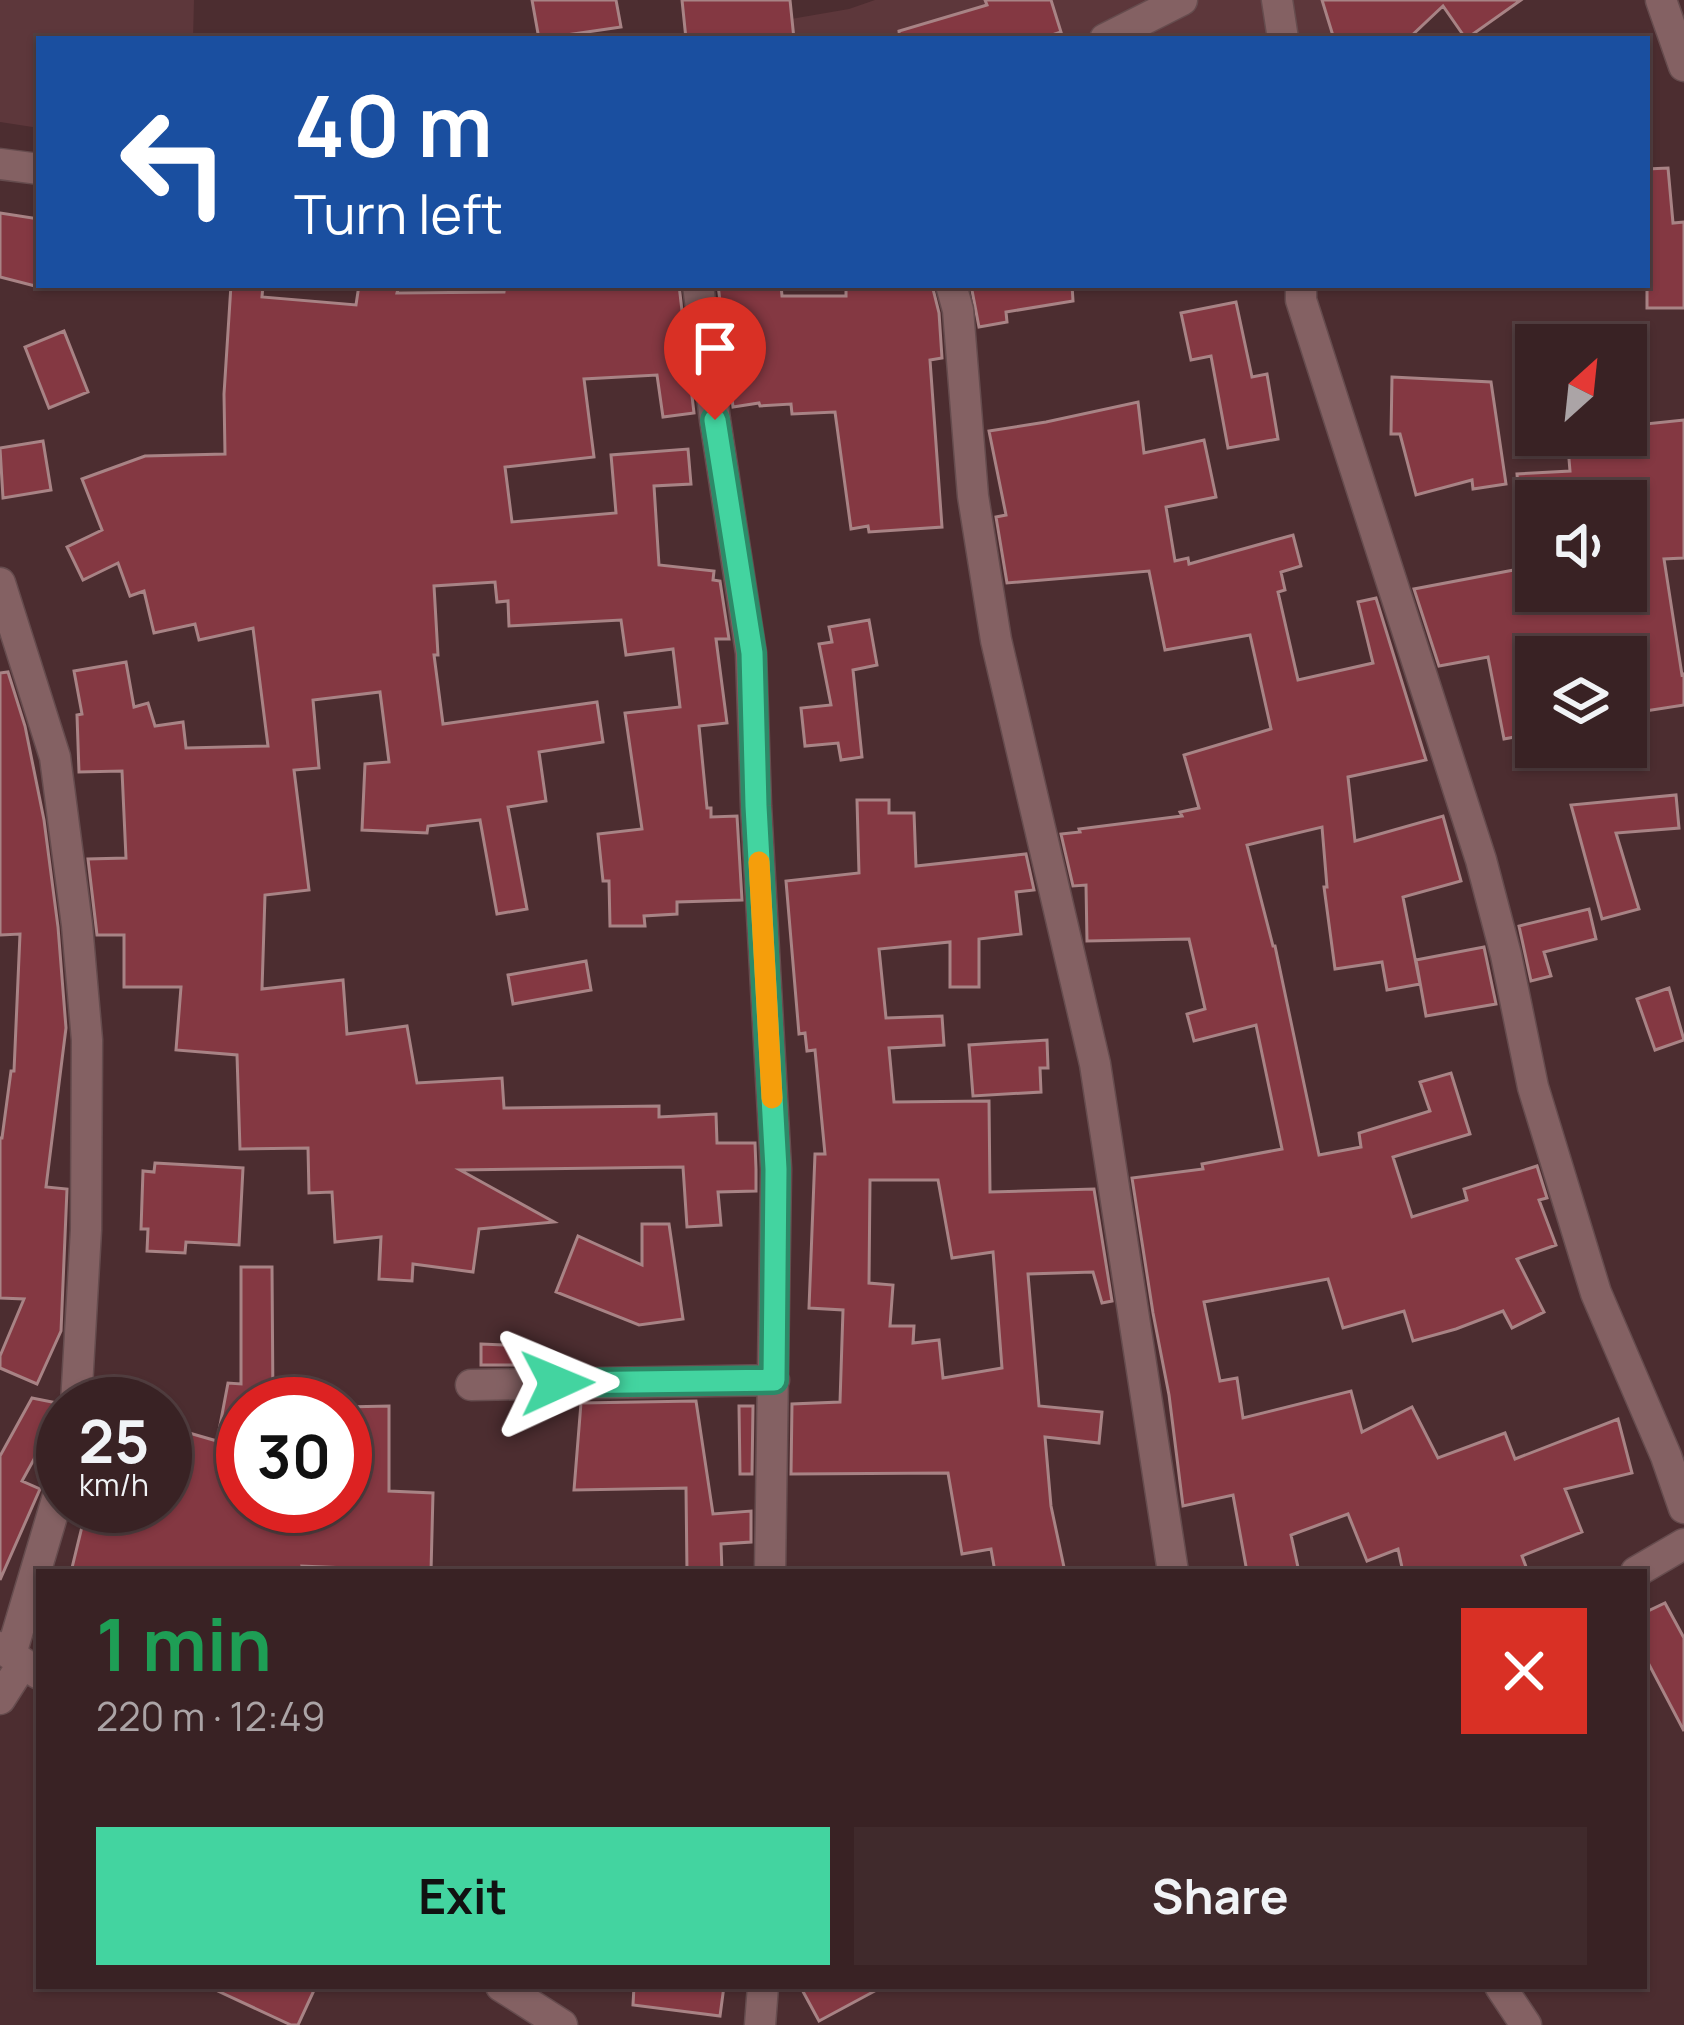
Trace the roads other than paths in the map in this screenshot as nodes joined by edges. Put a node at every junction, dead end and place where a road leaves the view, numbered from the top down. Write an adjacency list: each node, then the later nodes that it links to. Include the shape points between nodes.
1 (1182, 0): 4 (street)
2 (1277, 0): 5 (street)
3 (1661, 0): 6 (street)
4 (1111, 36)
5 (1283, 36)
6 (1684, 66)
7 (0, 164): 8 (street)
8 (36, 169)
9 (698, 288): 14 (street, via 752,653 776,1169)
10 (952, 288): 21 (street, via 996,640 1095,1064)
11 (1301, 288): 16 (street, via 1481,860 1533,1088 1595,1293)
12 (0, 583): 13 (street, via 55,757 77,925 87,1040)
13 (78, 1377)
14 (774, 1380): 15 (street); 20 (street)
15 (471, 1384)
16 (1684, 1508)
17 (50, 1533): 19 (street)
18 (1684, 1544): 22 (street)
19 (41, 1569)
20 (770, 1569)
21 (1173, 1569)
22 (1641, 1569)
23 (36, 1588): 24 (street)
24 (18, 1660): 25 (street)
25 (0, 1699)
26 (506, 1989): 29 (street)
27 (763, 1989): 30 (street)
28 (1502, 1989): 31 (street)
29 (562, 2025)
30 (760, 2025)
31 (1526, 2025)

